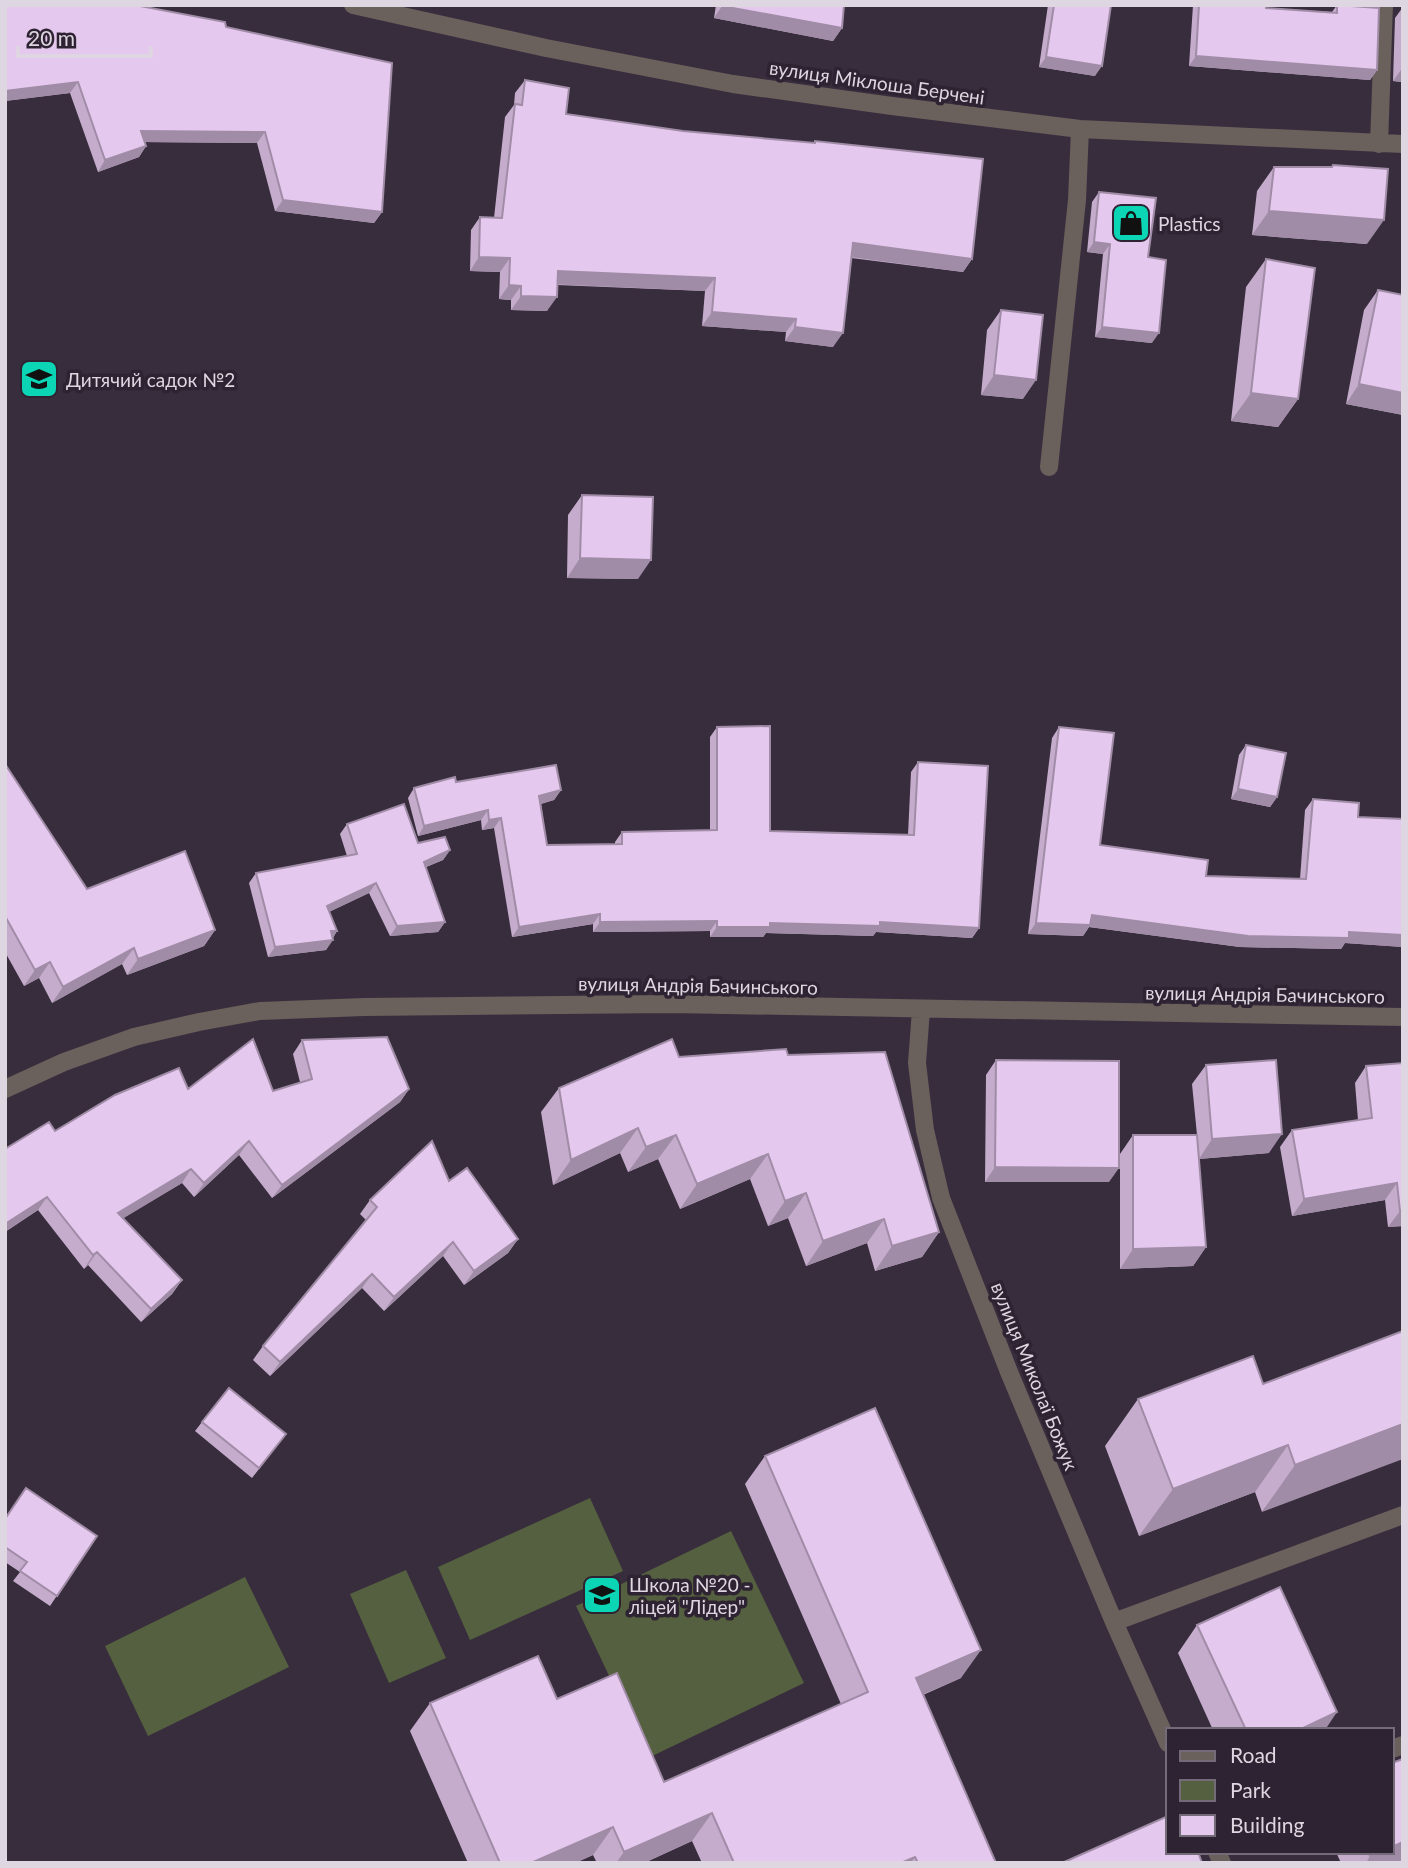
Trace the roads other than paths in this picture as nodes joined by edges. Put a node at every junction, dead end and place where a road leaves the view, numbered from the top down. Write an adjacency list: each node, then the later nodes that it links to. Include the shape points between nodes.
1 (353, 5): 3 (street, вулиця Міклоша Берчені, via 733,83)
2 (1384, 5): 4 (street)
3 (1080, 129): 4 (street, вулиця Міклоша Берчені); 6 (street)
4 (1379, 144): 5 (street, вулиця Міклоша Берчені)
5 (1403, 144)
6 (1049, 467)
7 (921, 1010): 8 (street, вулиця Андрія Бачинського); 9 (street, вулиця Андрія Бачинського, via 659,1004 260,1011 134,1037); 11 (street, вулиця Миколаї Божук, via 917,1063 925,1130 941,1198)
8 (1403, 1017)
9 (5, 1089)
10 (1403, 1515): 11 (street)
11 (1114, 1622): 12 (street, вулиця Миколаї Божук)
12 (1166, 1739)

